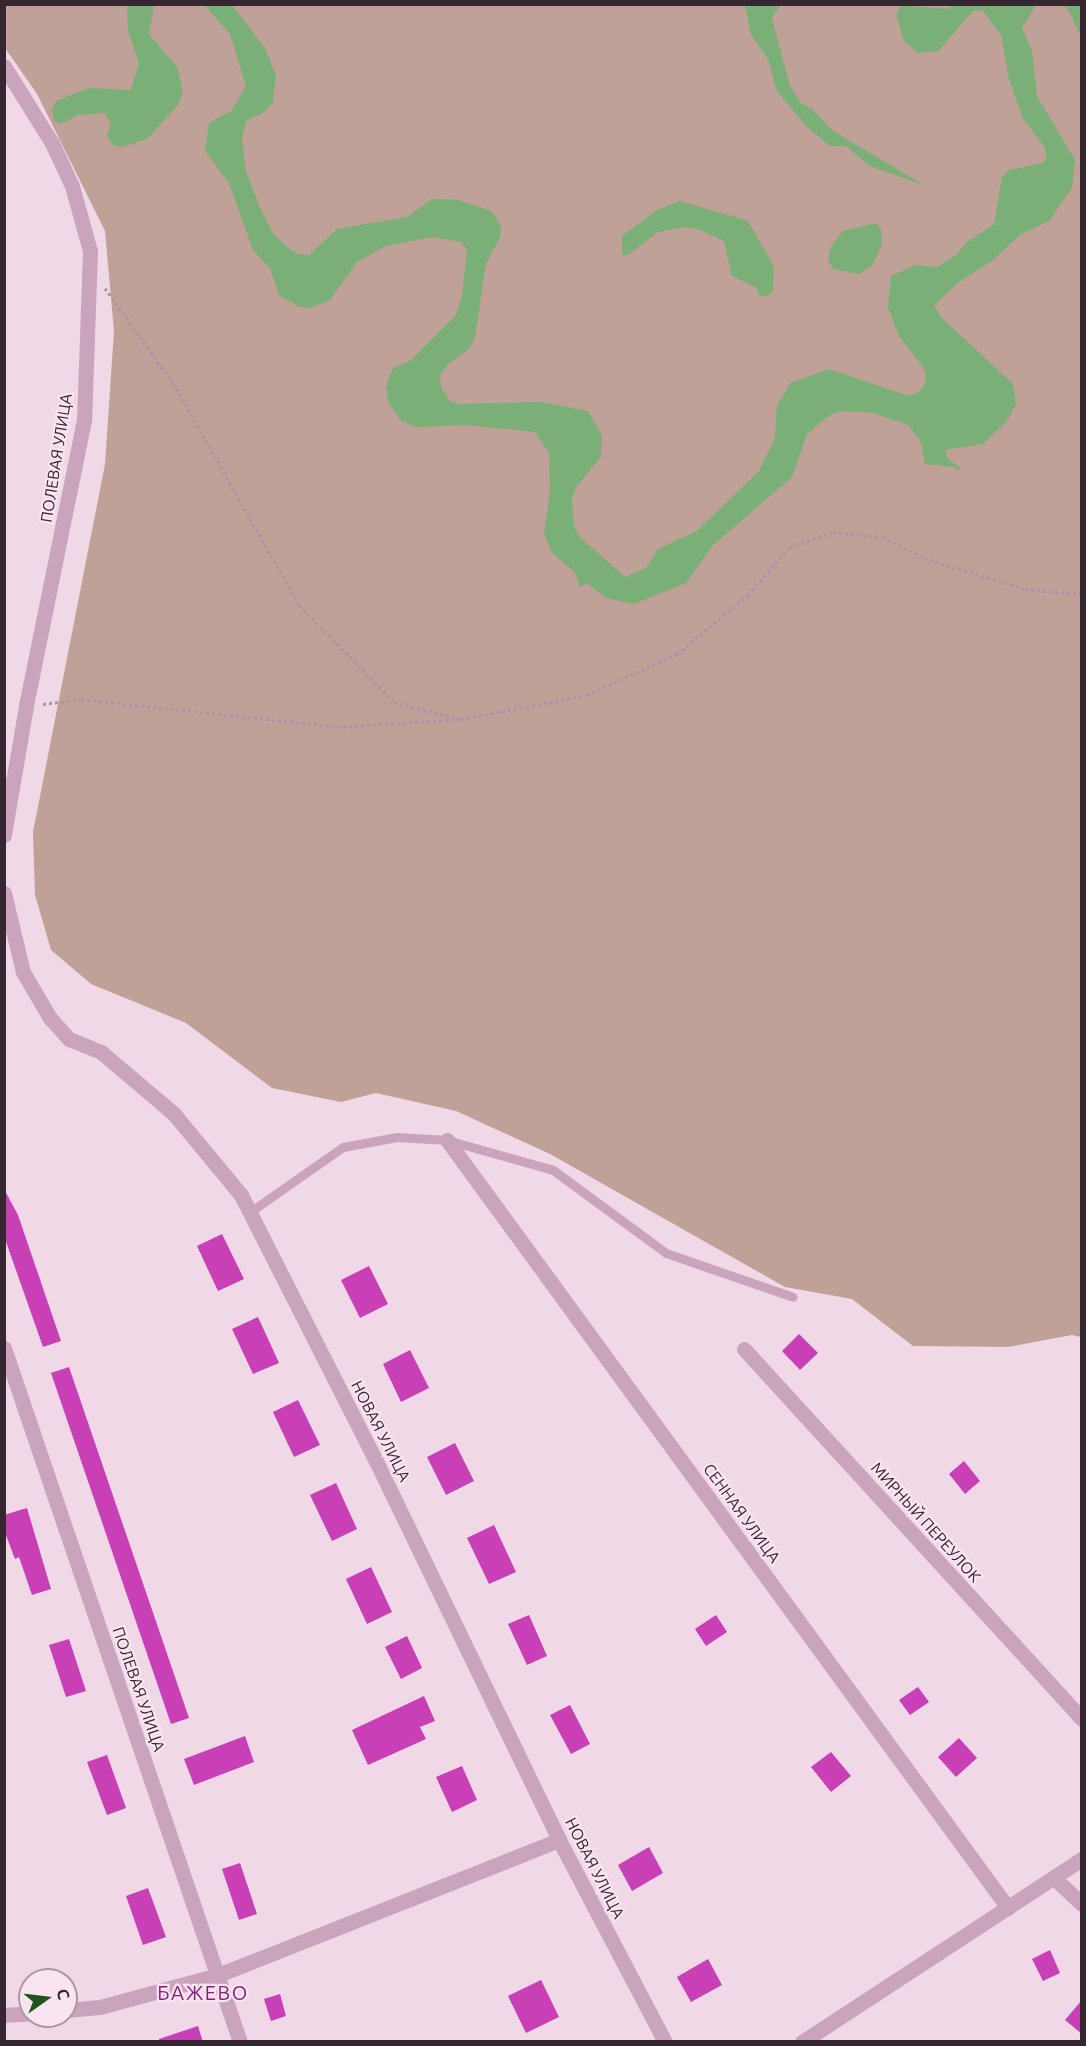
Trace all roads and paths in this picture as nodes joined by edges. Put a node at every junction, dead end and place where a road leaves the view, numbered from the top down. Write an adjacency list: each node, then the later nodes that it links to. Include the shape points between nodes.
1 (4, 66): 2 (street, ПОЛЕВАЯ УЛИЦА, via 52,143 72,186 82,216)
2 (89, 270): 4 (street, ПОЛЕВАЯ УЛИЦА, via 84,420); 5 (path, via 124,309 173,383 299,605 394,702)
3 (1082, 594): 5 (path, via 1025,589 924,558 882,537 833,532 790,547 748,595 677,654 587,695)
4 (26, 706): 5 (path, via 81,699 337,727); 6 (street, ПОЛЕВАЯ УЛИЦА)
5 (461, 719)
6 (4, 835)
7 (4, 893): 9 (street, НОВАЯ УЛИЦА, via 23,972 50,1018 69,1039 101,1052 174,1114 241,1195)
8 (447, 1140): 9 (lane, via 397,1137 343,1147); 10 (lane, via 553,1170 666,1252); 18 (street, СЕННАЯ УЛИЦА)
9 (250, 1212): 14 (street, НОВАЯ УЛИЦА, via 376,1461)
10 (793, 1297)
11 (4, 1348): 19 (street, ПОЛЕВАЯ УЛИЦА)
12 (744, 1349): 13 (street, МИРНЫЙ ПЕРЕУЛОК)
13 (1082, 1719)
14 (559, 1840): 19 (street); 22 (street, НОВАЯ УЛИЦА)
15 (1082, 1859): 16 (street)
16 (1054, 1878): 17 (street); 18 (street)
17 (1082, 1904)
18 (1008, 1908): 23 (street)
19 (218, 1975): 20 (street, via 100,2007); 21 (street, ПОЛЕВАЯ УЛИЦА)
20 (78, 2009)
21 (240, 2042)
22 (664, 2042)
23 (802, 2042)

